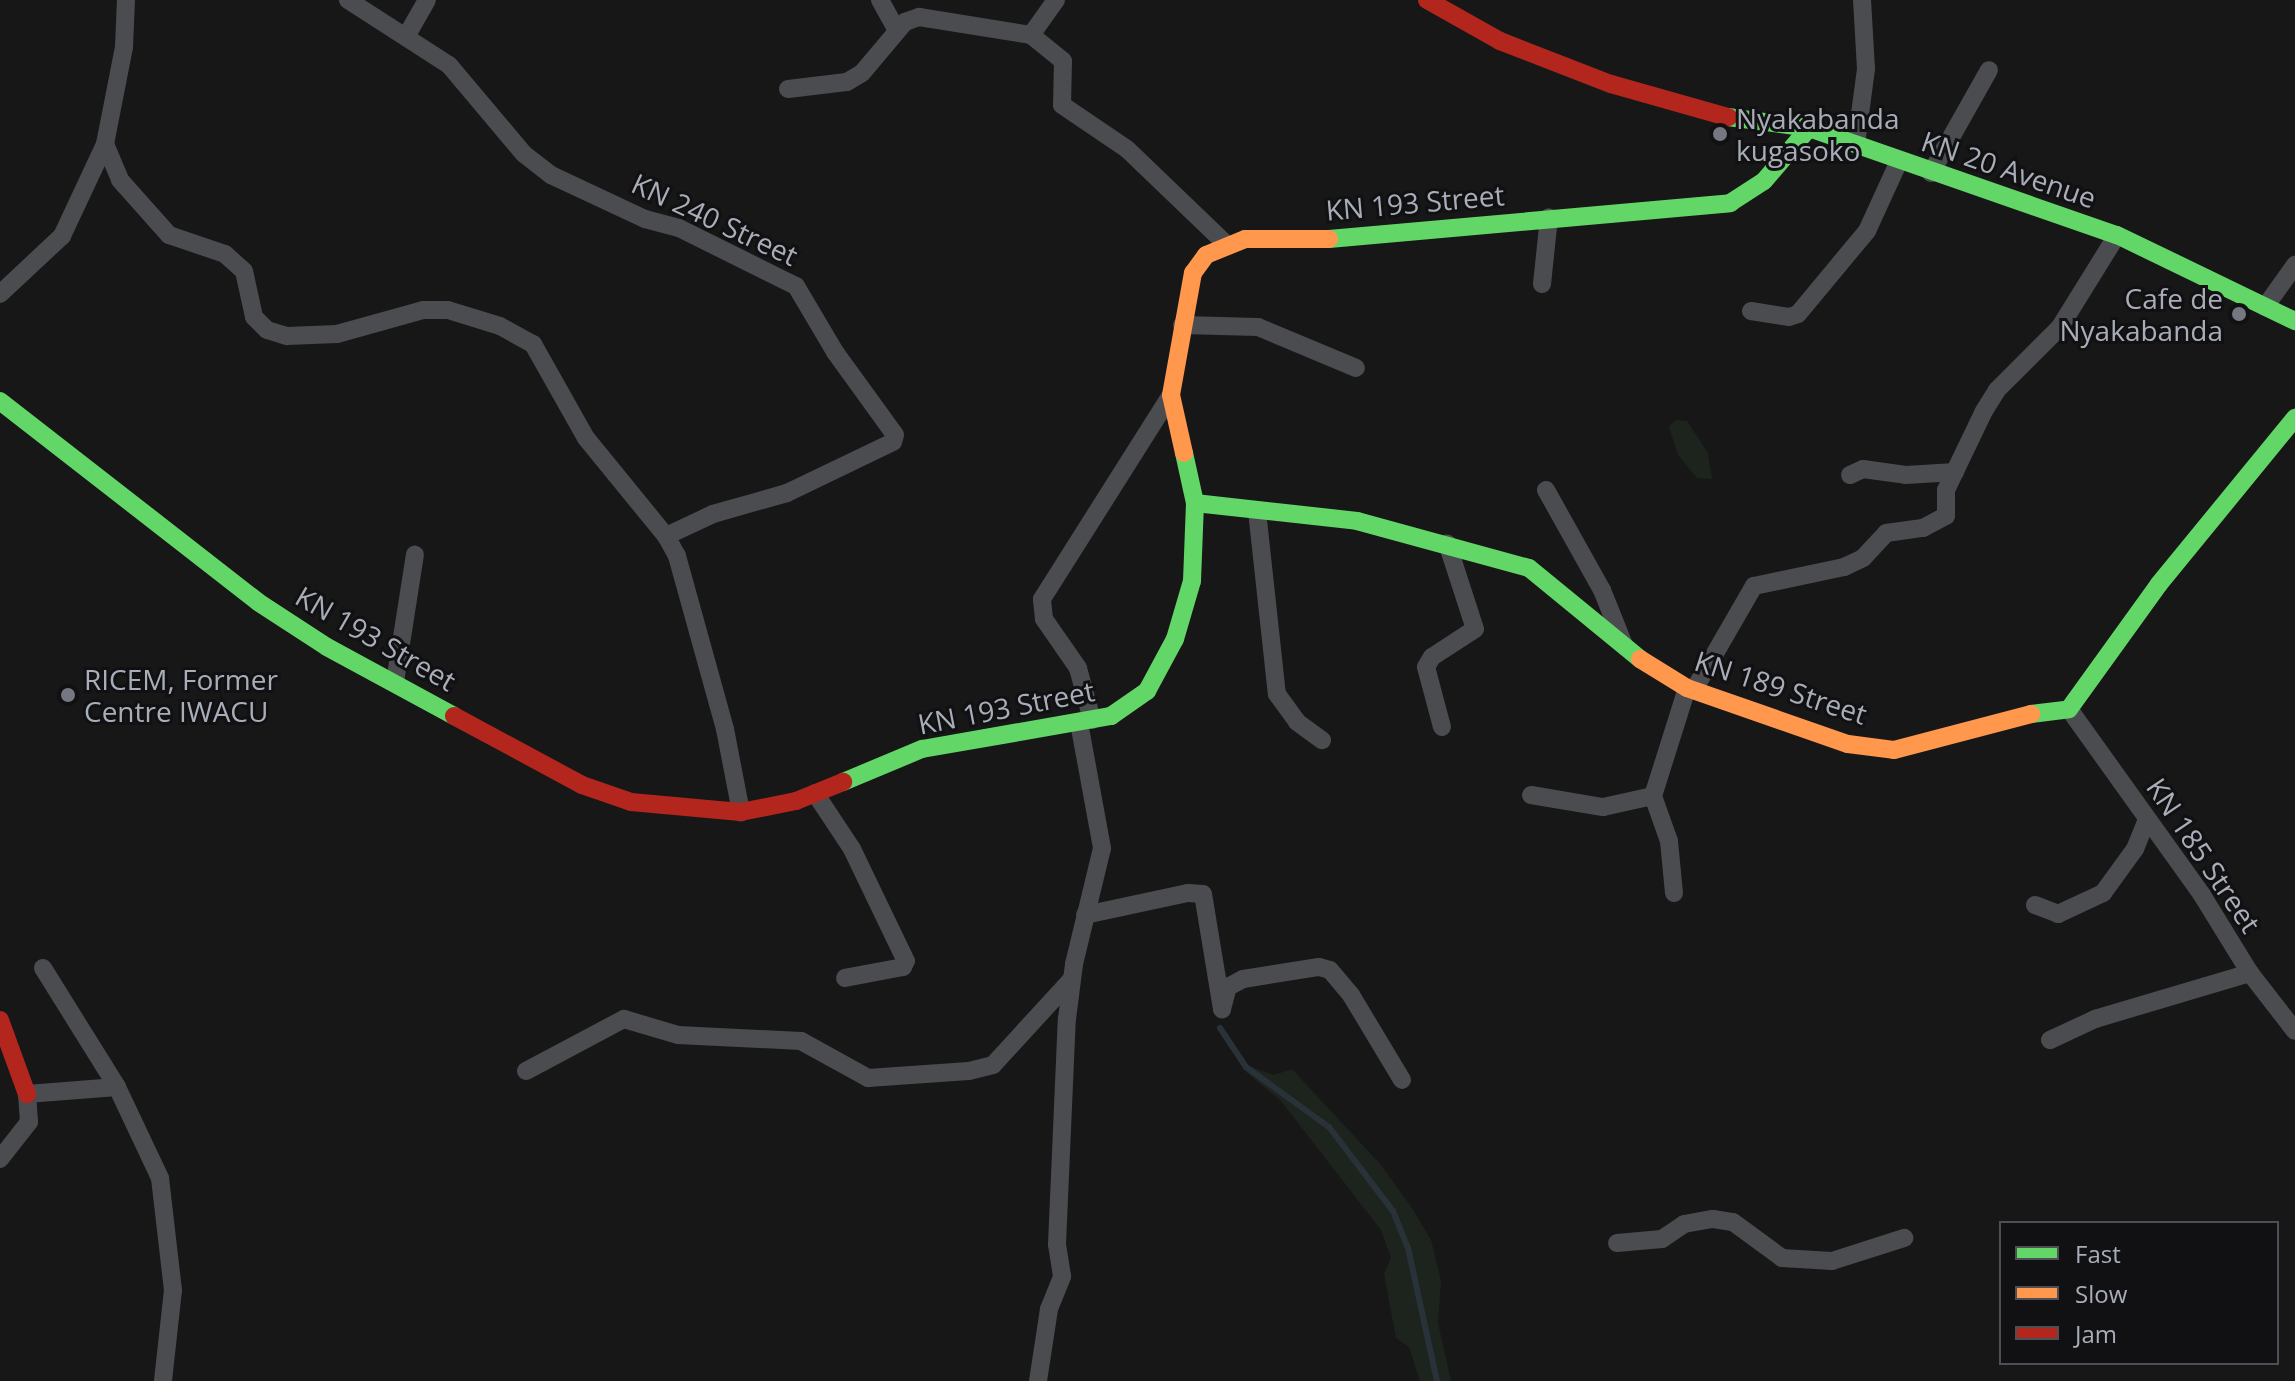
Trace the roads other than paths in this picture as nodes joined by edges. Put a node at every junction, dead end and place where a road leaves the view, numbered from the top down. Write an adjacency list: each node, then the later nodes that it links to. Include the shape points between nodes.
1 (126, 0): 14 (street, via 124,47)
2 (348, 0): 9 (street, KN 240 Street)
3 (427, 0): 9 (street)
4 (880, 0): 8 (street)
5 (1056, 0): 10 (street)
6 (1427, 0): 13 (street, KN 20 Avenue, via 1500,41 1611,84 1719,116)
7 (1862, 0): 15 (street, via 1866,69)
8 (897, 31): 10 (street, via 919,17); 12 (street, via 862,73 847,82)
9 (407, 35): 37 (street, KN 240 Street, via 449,65 524,154 551,175 645,219 679,228 796,286 835,352 895,435 893,442 787,493 713,514)
10 (1031, 35): 20 (street, via 1063,61 1062,105 1127,149)
11 (1989, 70): 17 (street)
12 (788, 89)
13 (1809, 128): 15 (street, KN 20 Avenue); 18 (street, KN 193 Street, via 1764,181 1730,203 1609,218)
14 (105, 144): 23 (street, via 62,236); 37 (street, via 120,180 160,227 198,248 225,254 244,271 254,317 267,330 287,336 337,334 423,310 448,310 500,326 533,344 586,438)
15 (1856, 144): 16 (street, KN 20 Avenue)
16 (1899, 161): 17 (street, KN 20 Avenue); 25 (street, via 1867,231 1798,314)
17 (1931, 173): 19 (street, KN 20 Avenue)
18 (1549, 217): 20 (street, KN 193 Street, via 1340,239); 22 (street)
19 (2117, 235): 24 (street, KN 20 Avenue); 32 (street, via 2060,327 1997,390)
20 (1225, 243): 27 (street, KN 193 Street, via 1206,255 1193,273)
21 (2295, 265): 24 (street)
22 (1542, 284)
23 (0, 294)
24 (2265, 307): 26 (street, KN 20 Avenue)
25 (1751, 311)
26 (2295, 321)
27 (1182, 325): 28 (street, via 1258,327); 29 (street, KN 193 Street)
28 (1356, 368)
29 (1171, 395): 35 (street, KN 193 Street); 44 (street, via 1042,599 1044,619 1078,668)
30 (0, 401): 41 (street, KN 193 Street, via 258,602 327,647)
31 (2295, 418): 43 (street, via 2159,584)
32 (1955, 472): 33 (street, via 1906,475 1863,469); 42 (street, via 1946,490 1946,516 1923,528 1886,533 1863,558 1844,567 1754,586)
33 (1850, 475)
34 (1546, 490): 40 (street, via 1602,590)
35 (1195, 503): 36 (street, KN 189 Street); 44 (street, KN 193 Street, via 1192,581 1175,639 1147,691 1111,716)
36 (1257, 511): 38 (street, KN 189 Street, via 1357,521); 46 (street, via 1277,694 1297,722)
37 (666, 536): 50 (street, via 677,556 725,729)
38 (1447, 543): 40 (street, KN 189 Street, via 1529,568); 45 (street, via 1475,629 1432,657 1426,667)
39 (415, 555): 41 (street)
40 (1627, 651): 42 (street, KN 189 Street)
41 (395, 682): 50 (street, KN 193 Street, via 582,785 631,802)
42 (1691, 688): 43 (street, KN 189 Street, via 1848,744 1894,750 2005,717); 49 (street)
43 (2069, 709): 51 (street, KN 185 Street)
44 (1086, 721): 47 (street, KN 193 Street, via 922,749); 54 (street, via 1102,848)
45 (1442, 727)
46 (1322, 740)
47 (815, 793): 50 (street, KN 193 Street); 57 (street, via 852,849 906,961 903,967)
48 (1531, 795): 49 (street, via 1603,807)
49 (1653, 796): 52 (street, via 1669,841)
50 (741, 812)
51 (2147, 820): 53 (street, via 2135,849 2103,893 2058,914); 56 (street, KN 185 Street)
52 (1674, 893)
53 (2035, 905)
54 (1085, 915): 58 (street); 63 (street, via 1203,894 1222,1009 1228,987 1243,979 1319,967 1330,970)
55 (43, 968): 65 (street)
56 (2250, 973): 60 (street, KN 185 Street); 61 (street, via 2095,1019)
57 (845, 978)
58 (1072, 979): 62 (street, via 993,1065 969,1071 868,1078 801,1041 678,1035 624,1019); 71 (street, via 1057,1244 1062,1276 1049,1309)
59 (0, 1020): 66 (street)
60 (2295, 1031)
61 (2050, 1040)
62 (526, 1071)
63 (1402, 1080)
64 (0, 1087): 66 (street)
65 (117, 1087): 66 (street); 70 (street, via 160,1178 173,1290)
66 (27, 1094): 67 (street, via 29,1122)
67 (0, 1159)
68 (1904, 1238): 69 (street, via 1832,1261 1782,1258 1733,1222 1713,1219 1684,1224 1662,1239)
69 (1617, 1243)
70 (163, 1381)
71 (1038, 1381)

